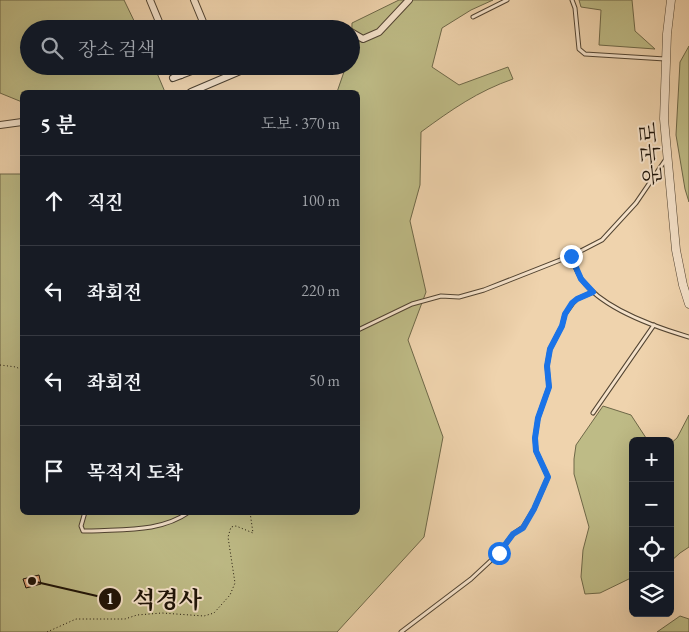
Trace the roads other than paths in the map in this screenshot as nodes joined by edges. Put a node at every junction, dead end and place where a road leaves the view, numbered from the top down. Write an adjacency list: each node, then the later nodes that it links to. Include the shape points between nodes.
1 (150, 0): 8 (street)
2 (194, 0): 9 (street)
3 (409, 0): 10 (street, via 378,32 363,39)
4 (507, 0): 7 (lane)
5 (572, 0): 11 (lane, via 579,49 585,54)
6 (671, 0): 11 (street, 운곡로)
7 (473, 17)
8 (158, 20)
9 (202, 20)
10 (360, 37)
11 (666, 59): 18 (street, 운곡로, via 664,118)
12 (181, 75): 14 (street)
13 (231, 75): 15 (street)
14 (173, 78)
15 (196, 90)
16 (20, 122): 17 (street)
17 (0, 126)
18 (667, 156): 19 (lane, via 636,203 616,226 602,240); 21 (street, 운곡로, via 676,250)
19 (571, 256): 20 (lane, via 581,279); 23 (lane, via 467,295 441,296 412,304)
20 (593, 292): 22 (lane, via 623,312); 28 (lane, via 572,303 550,349 547,366 549,387 535,438 536,451 548,477 534,509 523,528 513,534 499,553)
21 (689, 304)
22 (654, 325): 24 (lane); 25 (lane)
23 (360, 329)
24 (689, 337)
25 (593, 413)
26 (84, 515): 27 (lane, via 83,531 159,526)
27 (184, 515)
28 (401, 632)

